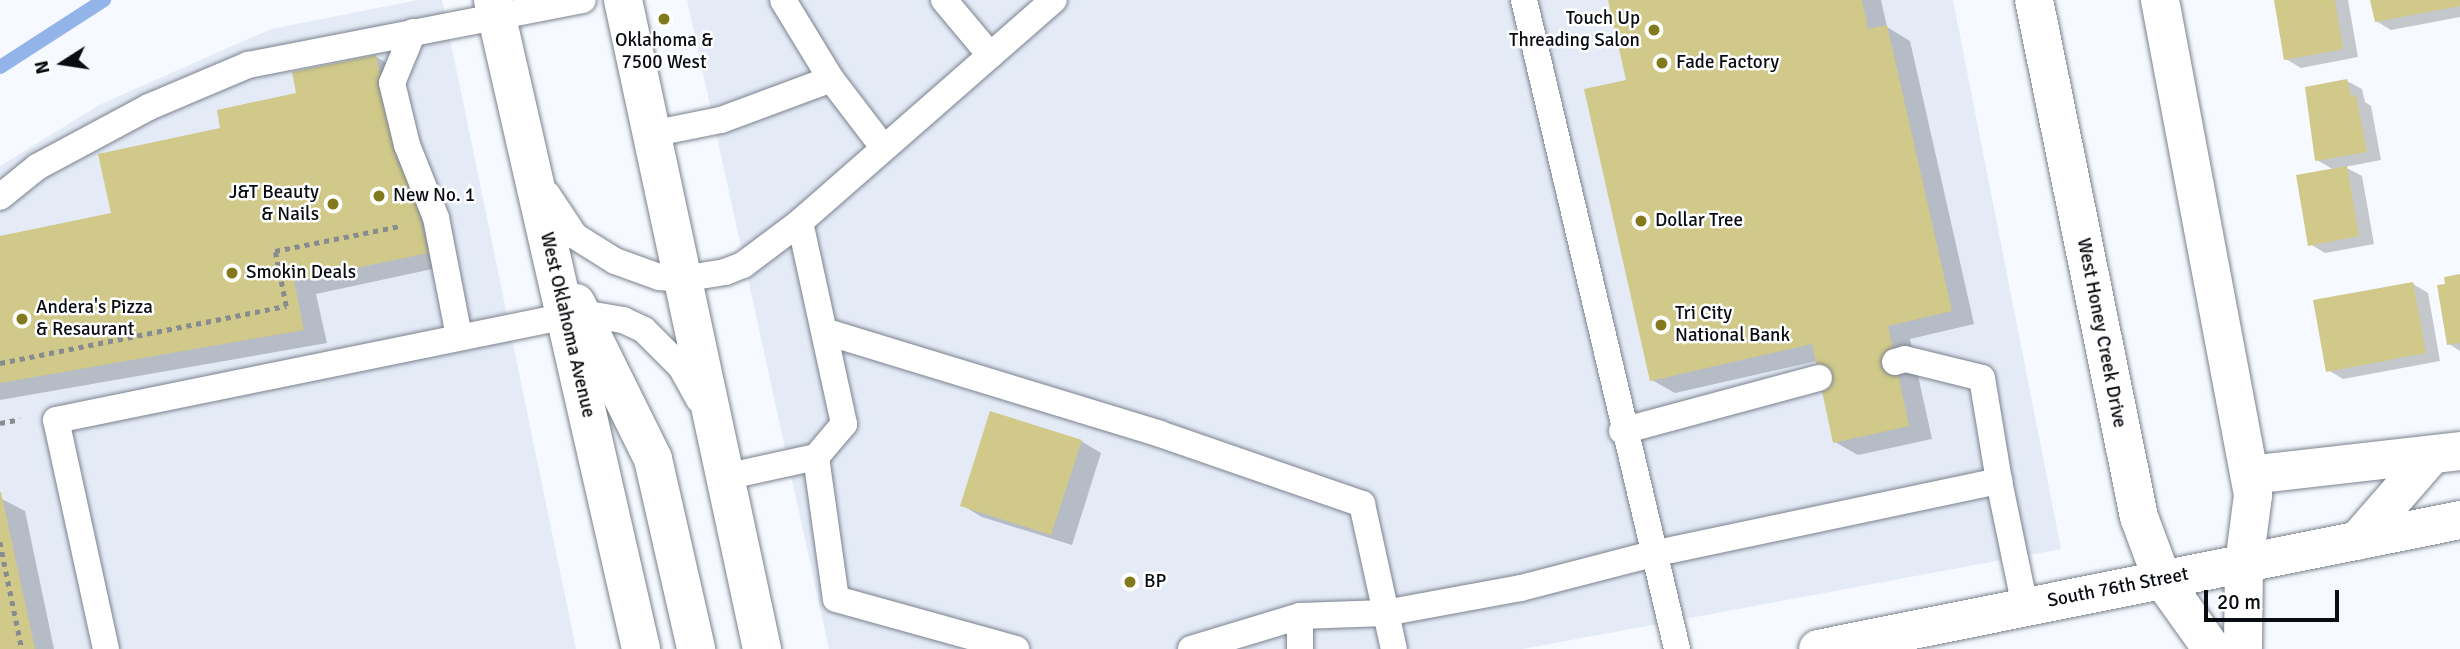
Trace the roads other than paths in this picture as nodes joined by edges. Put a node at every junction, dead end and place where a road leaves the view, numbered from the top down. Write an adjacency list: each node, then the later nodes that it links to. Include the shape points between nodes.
1 (583, 0): 9 (lane)
2 (623, 0): 13 (main road)
3 (783, 0): 12 (lane)
4 (944, 0): 11 (lane)
5 (1054, 0): 11 (lane)
6 (1524, 0): 25 (lane)
7 (2034, 0): 35 (main road, West Honey Creek Drive, via 2139,517)
8 (2160, 0): 28 (main road)
9 (495, 8): 10 (lane); 15 (main road, West Oklahoma Avenue)
10 (413, 32): 16 (lane, via 248,65 213,77 37,167); 21 (lane, via 392,83 407,145 436,218)
11 (990, 55): 14 (lane)
12 (831, 79): 13 (lane, via 721,120); 14 (lane)
13 (651, 134): 18 (main road)
14 (883, 148): 17 (lane)
15 (529, 161): 18 (lane, via 575,236 597,253 639,271); 19 (main road, West Oklahoma Avenue, via 551,255)
16 (0, 197)
17 (800, 222): 18 (lane, via 743,265); 20 (lane)
18 (682, 279): 24 (main road)
19 (573, 313): 21 (lane); 24 (lane, via 623,320 656,340 681,367); 40 (main road, West Oklahoma Avenue); 41 (main road, via 653,459)
20 (827, 332): 27 (lane, via 844,424); 37 (lane, via 1160,434 1362,504)
21 (459, 336): 39 (lane, via 56,420)
22 (1895, 362): 30 (lane, via 1905,359 1982,378)
23 (1819, 378): 25 (lane)
24 (715, 430): 29 (main road)
25 (1622, 431): 33 (lane)
26 (2445, 453): 28 (main road); 32 (main road)
27 (816, 457): 29 (lane); 43 (lane, via 836,599)
28 (2250, 475): 34 (main road, via 2253,495)
29 (725, 477): 42 (main road)
30 (1999, 481): 33 (lane); 36 (lane)
31 (2460, 520): 32 (main road, South 76th Street)
32 (2357, 541): 34 (main road, South 76th Street)
33 (1652, 554): 37 (lane, via 1521,588); 47 (lane)
34 (2244, 564): 35 (main road, South 76th Street); 50 (main road)
35 (2162, 579): 36 (main road, South 76th Street); 49 (main road, West Honey Creek Drive)
36 (2025, 607): 48 (main road, South 76th Street)
37 (1385, 613): 38 (lane); 46 (lane)
38 (1300, 616): 44 (lane); 45 (lane)
39 (106, 649)
40 (642, 649)
41 (696, 649)
42 (762, 649)
43 (1016, 649)
44 (1191, 649)
45 (1300, 649)
46 (1394, 649)
47 (1677, 649)
48 (1818, 649)
49 (2211, 649)
50 (2243, 649)

